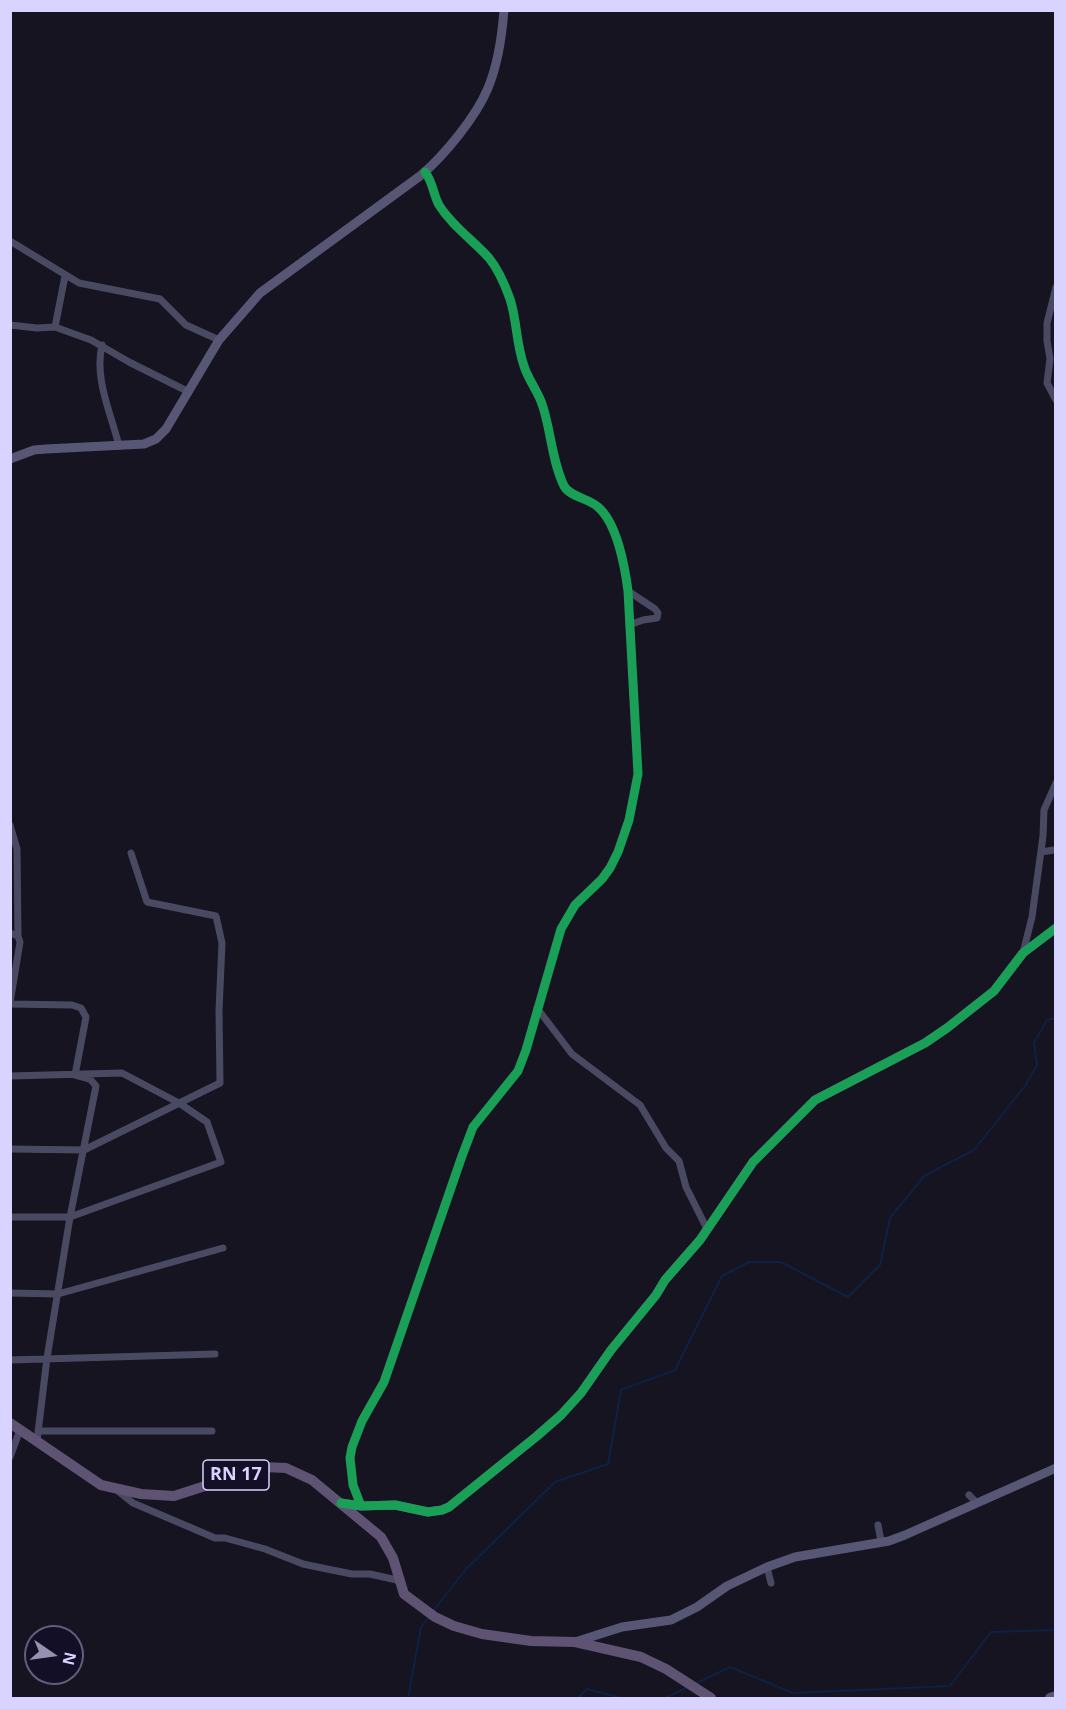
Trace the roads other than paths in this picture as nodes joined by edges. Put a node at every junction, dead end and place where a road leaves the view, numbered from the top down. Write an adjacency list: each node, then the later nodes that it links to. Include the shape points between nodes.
1 (504, 10): 2 (main road, via 488,88 457,136)
2 (425, 172): 8 (main road, via 268,286); 14 (street, via 440,205 491,260 505,287 522,362 543,405 563,485 607,517)
3 (10, 241): 4 (street)
4 (65, 276): 7 (street); 8 (street, via 79,283 154,297 167,304 186,325)
5 (1056, 287): 11 (street, via 1047,323 1047,383)
6 (10, 325): 7 (street)
7 (55, 327): 9 (street)
8 (219, 340): 10 (main road)
9 (102, 345): 10 (street); 12 (street, via 98,362 100,380)
10 (189, 392): 12 (main road, via 156,439)
11 (1056, 400)
12 (119, 446): 13 (main road, via 34,450)
13 (10, 459)
14 (628, 591): 15 (street); 15 (street, via 658,613 657,618)
15 (629, 625): 25 (street, via 638,774 629,820 610,868 576,903 561,929)
16 (1056, 783): 19 (street, via 1044,810)
17 (10, 825): 22 (street, via 17,849)
18 (1054, 850): 19 (street)
19 (1041, 852): 23 (street)
20 (131, 853): 28 (street, via 147,902 216,916 222,943 220,1083)
21 (1056, 928): 23 (main road)
22 (14, 934): 24 (street, via 20,942)
23 (1023, 954): 33 (main road, via 994,992 924,1044 815,1100 753,1162)
24 (10, 1004): 26 (street, via 81,1008 86,1017)
25 (537, 1008): 33 (street, via 572,1054 640,1106 666,1148 679,1161 686,1186); 50 (street, via 518,1071 473,1127 384,1382 352,1447 353,1485)
26 (75, 1075): 27 (street); 28 (street, via 122,1073); 30 (street, via 90,1079 96,1086)
27 (10, 1076)
28 (179, 1103): 30 (street); 32 (street, via 207,1122 221,1162)
29 (10, 1149): 30 (street)
30 (84, 1150): 32 (street)
31 (10, 1217): 32 (street)
32 (70, 1218): 36 (street)
33 (707, 1229): 50 (main road, via 561,1415 476,1486 449,1507 435,1512 394,1505)
34 (223, 1248): 36 (street)
35 (10, 1293): 36 (street)
36 (58, 1294): 38 (street)
37 (215, 1354): 38 (street)
38 (48, 1358): 39 (street); 43 (street)
39 (10, 1360)
40 (10, 1423): 41 (main road, RN 17)
41 (20, 1430): 43 (main road, RN 17); 44 (street)
42 (212, 1431): 43 (street)
43 (37, 1436): 46 (main road, RN 17, via 101,1485)
44 (10, 1457)
45 (1056, 1468): 49 (main road)
46 (117, 1490): 48 (main road, RN 17, via 174,1496 264,1467 286,1468 312,1480); 54 (street, via 134,1503 215,1538 265,1549 303,1564)
47 (969, 1495): 49 (street)
48 (341, 1503): 50 (main road); 54 (main road, RN 17, via 381,1537)
49 (976, 1503): 52 (main road)
50 (360, 1506)
51 (878, 1525): 52 (street)
52 (881, 1542): 53 (main road, via 795,1557)
53 (767, 1567): 55 (street); 56 (main road, via 671,1620 622,1627)
54 (401, 1581): 56 (main road, RN 17, via 404,1594 454,1626 531,1641)
55 (771, 1583)
56 (575, 1642): 58 (main road, RN 17, via 641,1657)
57 (1056, 1696): 59 (main road)
58 (711, 1698)
59 (1050, 1698)

